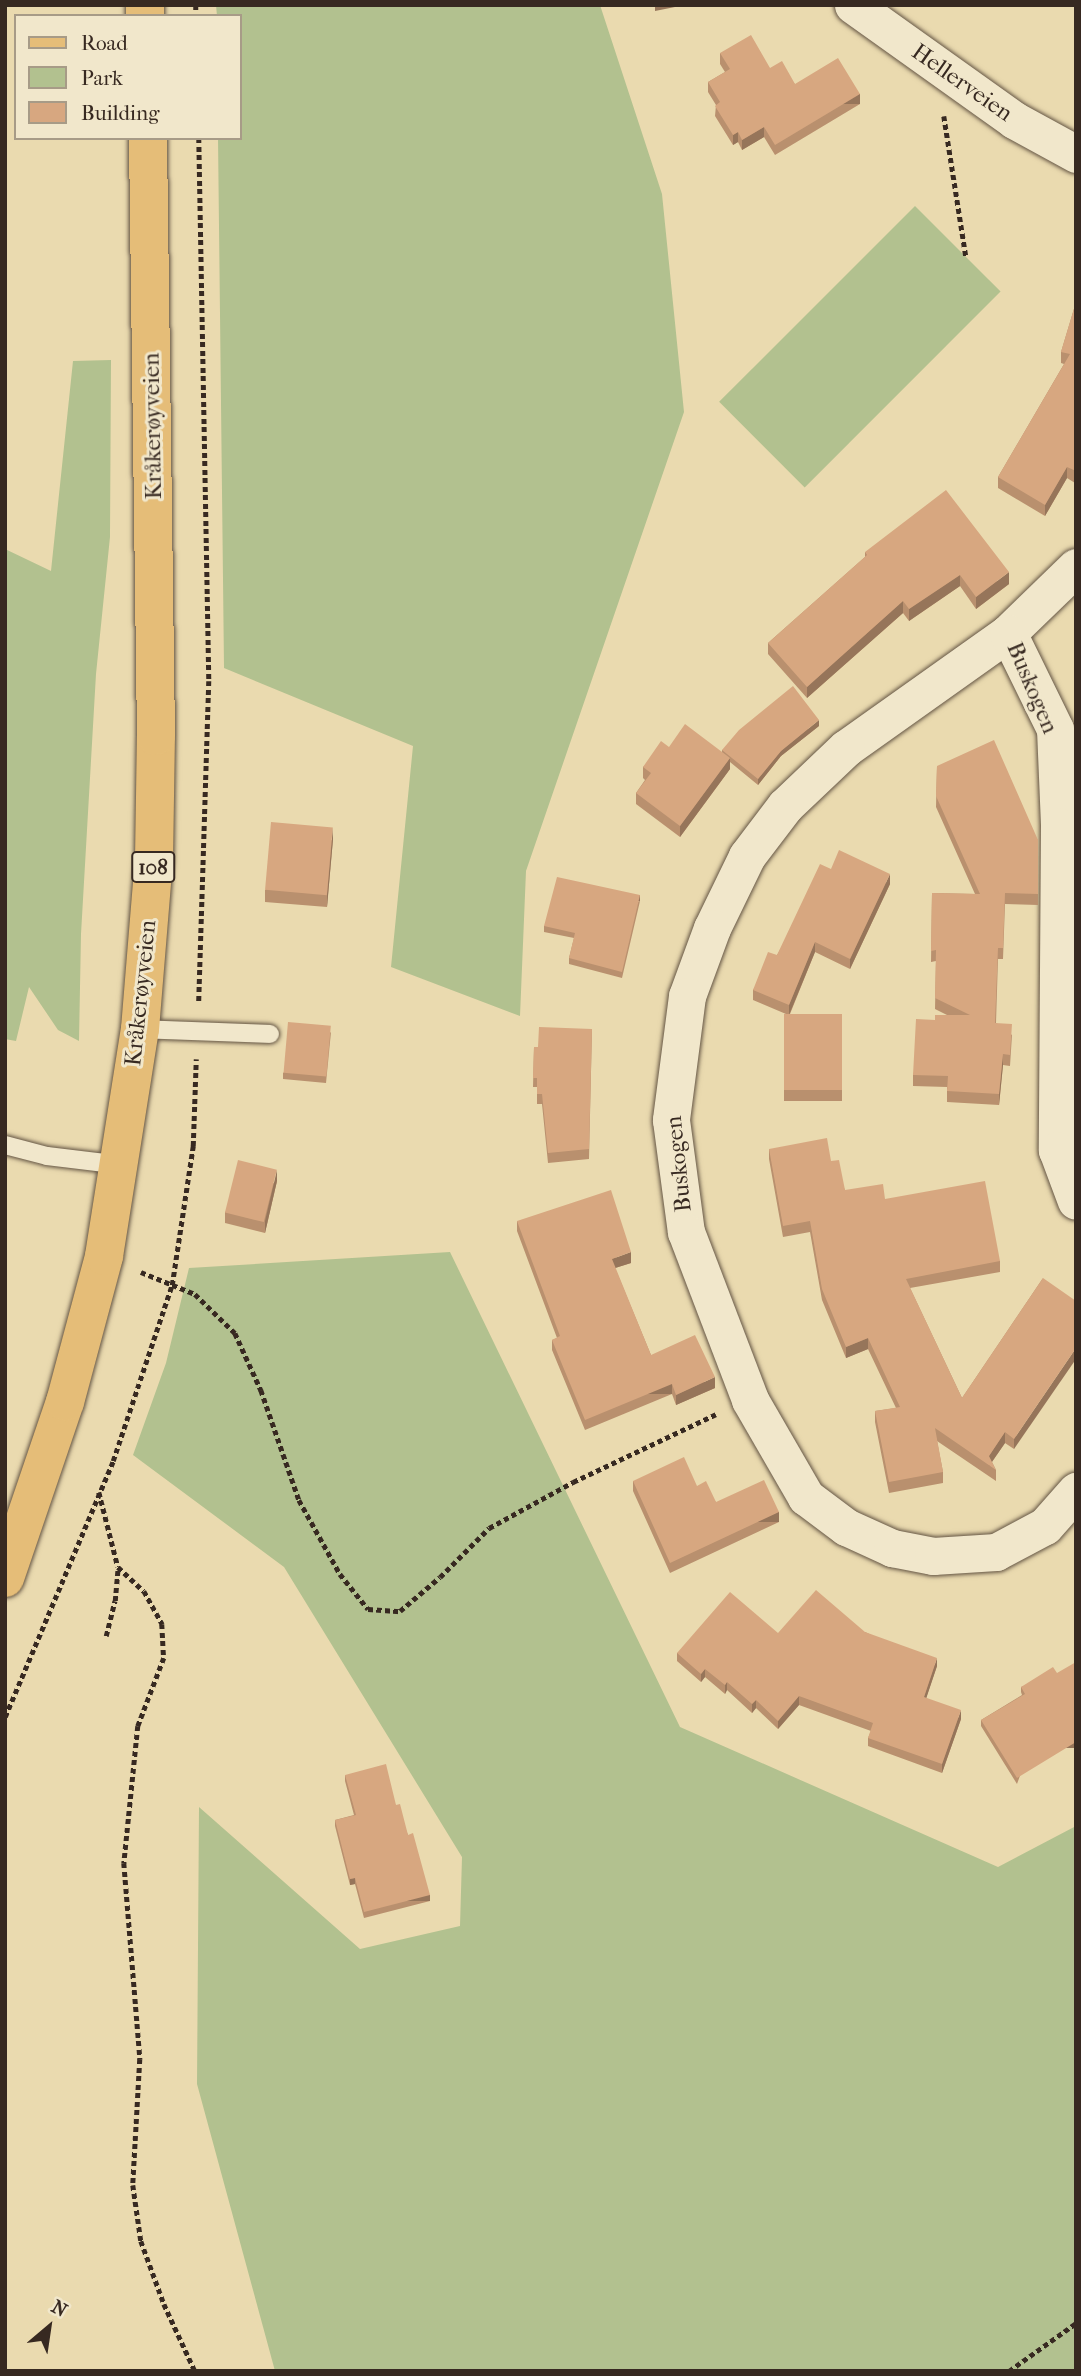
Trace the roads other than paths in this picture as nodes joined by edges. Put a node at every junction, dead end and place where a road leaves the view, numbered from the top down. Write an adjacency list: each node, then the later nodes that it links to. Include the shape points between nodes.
1 (853, 5): 3 (street, Hellerveien, via 1014,120)
2 (148, 140): 6 (main road, Kråkerøyveien / 108, via 156,736 154,860)
3 (1076, 154)
4 (1076, 567): 5 (street, Buskogen)
5 (1008, 633): 10 (street, Buskogen, via 1055,729 1059,825 1057,1150); 11 (street, Buskogen, via 846,748 785,806 747,856 712,928 687,996 670,1120 686,1232 750,1400 806,1497 846,1527 892,1548 933,1556 996,1552 1045,1525)
6 (140, 1029): 7 (lane); 9 (main road, Kråkerøyveien / 108)
7 (270, 1034)
8 (5, 1145): 9 (lane, via 47,1156)
9 (121, 1165): 12 (main road, Kråkerøyveien / 108, via 104,1256 65,1402)
10 (1076, 1201)
11 (1076, 1492)
12 (5, 1578)

